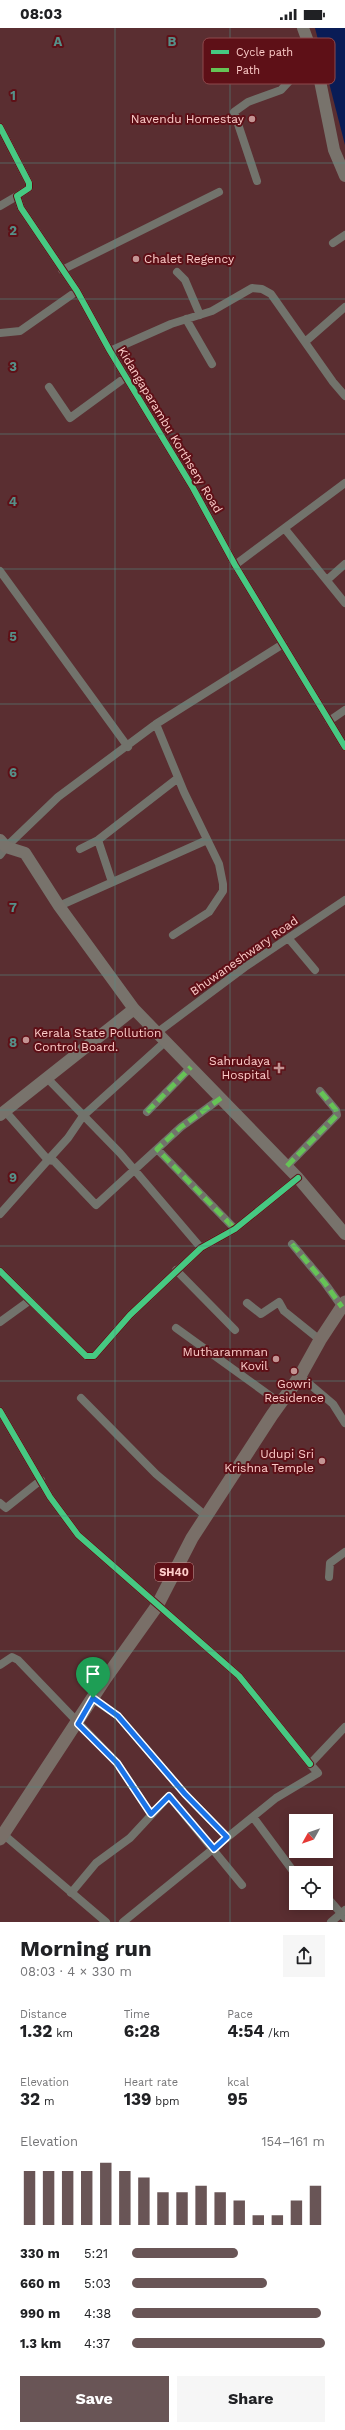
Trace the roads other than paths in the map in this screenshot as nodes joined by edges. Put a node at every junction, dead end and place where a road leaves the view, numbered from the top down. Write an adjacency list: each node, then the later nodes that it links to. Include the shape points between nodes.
1 (303, 28): 2 (main road)
2 (307, 38)
3 (287, 84): 7 (street, via 281,90 248,102 234,112)
4 (321, 84): 6 (main road, via 334,150)
5 (0, 127): 9 (street, via 29,183 29,188)
6 (345, 176)
7 (257, 180)
8 (219, 192): 13 (street)
9 (17, 196): 10 (street); 13 (street, Kidangaparambu Korthsery Road, via 34,230)
10 (0, 206)
11 (345, 235): 12 (street)
12 (333, 243)
13 (62, 270): 15 (street, Kidangaparambu Korthsery Road)
14 (177, 272): 17 (street, via 185,280)
15 (77, 291): 19 (street, via 20,330); 21 (street, Kidangaparambu Korthsery Road)
16 (345, 307): 20 (street)
17 (200, 315): 18 (street); 20 (street, via 252,288 262,289 271,294)
18 (186, 319): 21 (street); 22 (street)
19 (0, 333)
20 (305, 342): 25 (street)
21 (110, 351): 23 (street, Kidangaparambu Korthsery Road)
22 (212, 364)
23 (126, 377): 24 (street, via 70,418); 29 (street, Kidangaparambu Korthsery Road, via 193,488)
24 (49, 387)
25 (345, 396)
26 (345, 483): 27 (street)
27 (285, 528): 29 (street); 31 (street)
28 (345, 564): 31 (street)
29 (235, 565): 33 (street, Kidangaparambu Korthsery Road)
30 (0, 571): 38 (street)
31 (327, 580): 32 (street)
32 (345, 603)
33 (284, 644): 35 (street, Kidangaparambu Korthsery Road); 36 (street)
34 (345, 710): 35 (street)
35 (329, 721): 37 (street, Kidangaparambu Korthsery Road)
36 (156, 724): 38 (street); 39 (street)
37 (344, 744)
38 (128, 747): 42 (street, via 58,797)
39 (178, 778): 40 (street); 41 (street)
40 (98, 840): 43 (street); 44 (street)
41 (207, 840): 44 (street); 47 (street, via 219,864 223,891 209,912)
42 (2, 847): 46 (main road, via 25,853)
43 (80, 849)
44 (112, 882): 46 (street)
45 (345, 900): 48 (street, Bhuwaneshwary Road)
46 (59, 906): 50 (main road)
47 (173, 935)
48 (289, 939): 49 (street); 51 (street, Bhuwaneshwary Road, via 245,967)
49 (315, 970)
50 (134, 1009): 51 (main road); 54 (main road)
51 (158, 1032): 52 (main road)
52 (166, 1041): 53 (main road); 59 (street)
53 (191, 1067): 56 (main road); 57 (street)
54 (47, 1078): 58 (main road); 59 (street)
55 (320, 1091): 62 (street, via 336,1110 337,1115)
56 (221, 1098): 60 (street, via 181,1127); 62 (main road)
57 (147, 1112)
58 (3, 1113): 61 (street)
59 (83, 1116): 61 (street); 63 (street)
60 (157, 1149): 63 (street); 66 (street)
61 (48, 1160): 63 (street, via 54,1161 96,1205); 65 (street)
62 (287, 1166): 64 (main road)
63 (134, 1170): 69 (street)
64 (298, 1178): 66 (street); 67 (main road)
65 (0, 1214)
66 (235, 1229): 69 (street)
67 (345, 1234)
68 (292, 1244): 74 (street)
69 (201, 1248): 70 (street)
70 (176, 1270): 72 (street, via 130,1314 94,1356 90,1357); 77 (street)
71 (0, 1271): 72 (street)
72 (29, 1301): 75 (street)
73 (247, 1303): 78 (street, via 261,1314 279,1302 284,1311)
74 (343, 1305): 78 (main road, SH40)
75 (0, 1322)
76 (176, 1328): 81 (street)
77 (235, 1330)
78 (320, 1340): 79 (main road, SH40)
79 (300, 1376): 81 (main road, SH40); 83 (street, via 333,1404)
80 (81, 1398): 86 (street, via 156,1474)
81 (280, 1403): 86 (main road, SH40)
82 (0, 1411): 84 (street)
83 (345, 1423)
84 (41, 1480): 85 (street, via 6,1508); 89 (street, via 50,1497 78,1535)
85 (0, 1503)
86 (206, 1516): 89 (main road, SH40)
87 (345, 1552): 88 (street, via 330,1563)
88 (329, 1577)
89 (157, 1606): 91 (main road, SH40); 94 (street, via 239,1676)
90 (0, 1665): 92 (street, via 12,1657 18,1660)
91 (93, 1698): 92 (main road, SH40); 98 (street, via 118,1716 185,1794)
92 (78, 1724): 95 (street, via 117,1763); 97 (main road, SH40)
93 (344, 1732): 94 (street)
94 (310, 1764): 96 (street, via 318,1773 276,1798)
95 (151, 1814): 99 (street, via 169,1796); 102 (street, via 130,1838 96,1863)
96 (252, 1817): 98 (street); 100 (street)
97 (2, 1837): 102 (street)
98 (227, 1837): 99 (street)
99 (214, 1849): 101 (street); 106 (street)
100 (289, 1866)
101 (242, 1885)
102 (71, 1893): 105 (street)
103 (333, 1903): 104 (street)
104 (344, 1914): 107 (street)
105 (106, 1922)
106 (123, 1922)
107 (331, 1922)

